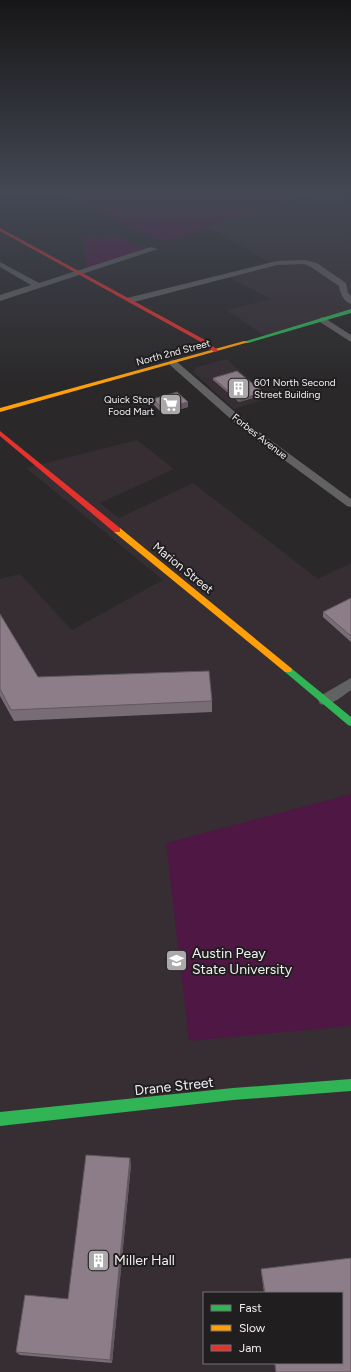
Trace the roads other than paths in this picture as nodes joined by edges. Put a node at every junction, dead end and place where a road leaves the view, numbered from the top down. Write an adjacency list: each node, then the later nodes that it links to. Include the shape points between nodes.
1 (50, 256): 4 (main road)
2 (131, 256): 4 (street)
3 (0, 264): 5 (street)
4 (80, 272): 5 (street); 7 (main road)
5 (38, 286): 6 (street)
6 (0, 298)
7 (130, 300): 8 (street, via 277,263 304,262 314,265 343,285 344,293); 12 (main road)
8 (351, 301)
9 (351, 311): 10 (main road, North 2nd Street)
10 (323, 320): 11 (street); 12 (main road, North 2nd Street)
11 (351, 339)
12 (216, 351): 13 (main road, North 2nd Street)
13 (173, 363): 14 (main road, North 2nd Street); 17 (street, Forbes Avenue, via 246,427)
14 (0, 410)
15 (0, 433): 20 (main road, Marion Street)
16 (351, 492): 17 (street)
17 (340, 496): 18 (street, Forbes Avenue)
18 (351, 504)
19 (351, 683): 20 (street)
20 (326, 700): 21 (main road, Marion Street)
21 (351, 722)
22 (351, 1085): 23 (main road, Drane Street, via 233,1094)
23 (0, 1119)

